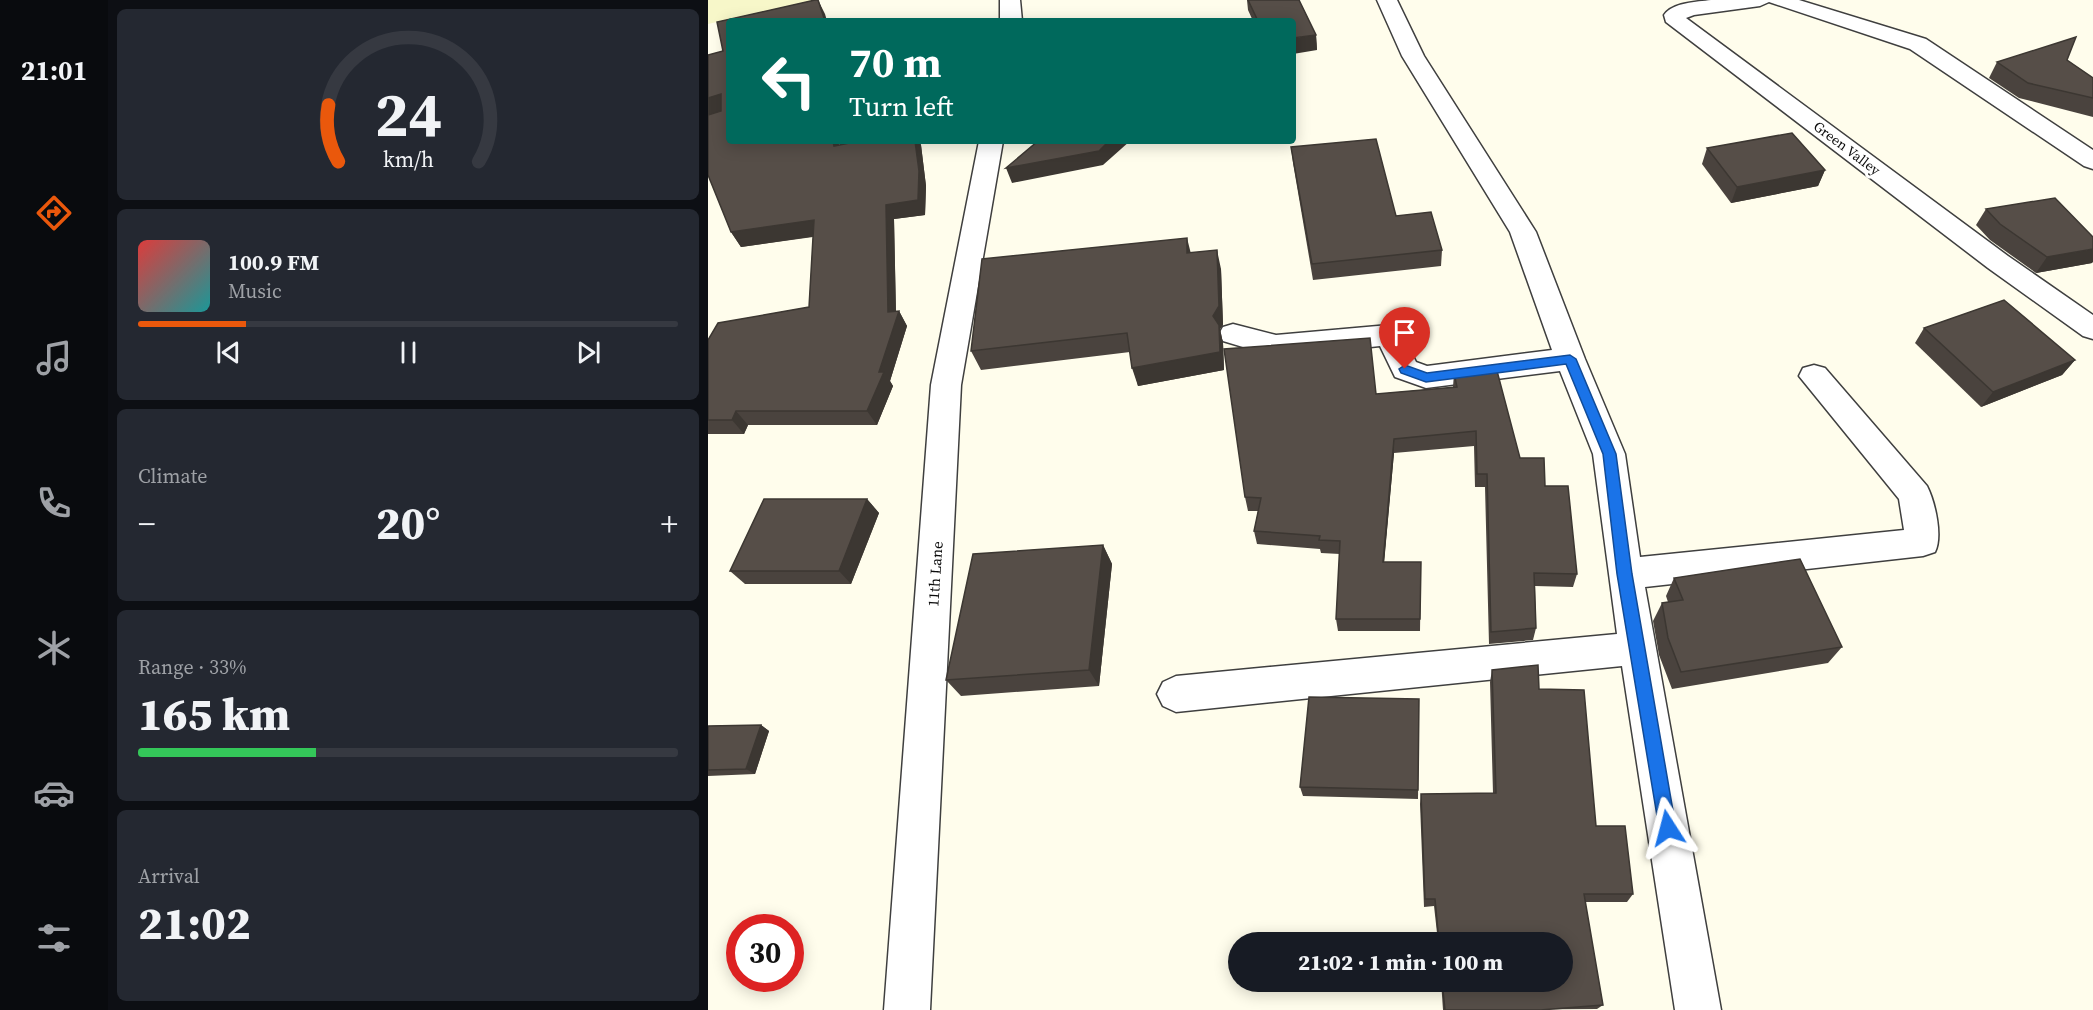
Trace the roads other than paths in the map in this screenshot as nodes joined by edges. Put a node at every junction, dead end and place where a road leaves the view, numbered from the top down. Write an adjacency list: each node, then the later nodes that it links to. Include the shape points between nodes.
1 (1010, 0): 5 (street)
2 (1387, 0): 10 (street, via 1413,56 1523,232)
3 (1760, 0): 8 (street, Green Valley, via 1690,9 1675,15 1677,22)
4 (1778, 0): 7 (street, via 1918,44)
5 (1011, 18)
6 (990, 144): 15 (street, 11th Lane, via 946,385)
7 (2093, 161)
8 (2093, 329)
9 (1233, 334): 10 (street, via 1276,346 1389,335 1405,369 1426,377)
10 (1570, 359): 12 (street, via 1609,454)
11 (1814, 376): 12 (street, via 1915,495 1923,542)
12 (1624, 574): 13 (street)
13 (1638, 648): 14 (street); 16 (street)
14 (1176, 694)
15 (907, 1010)
16 (1698, 1010)

